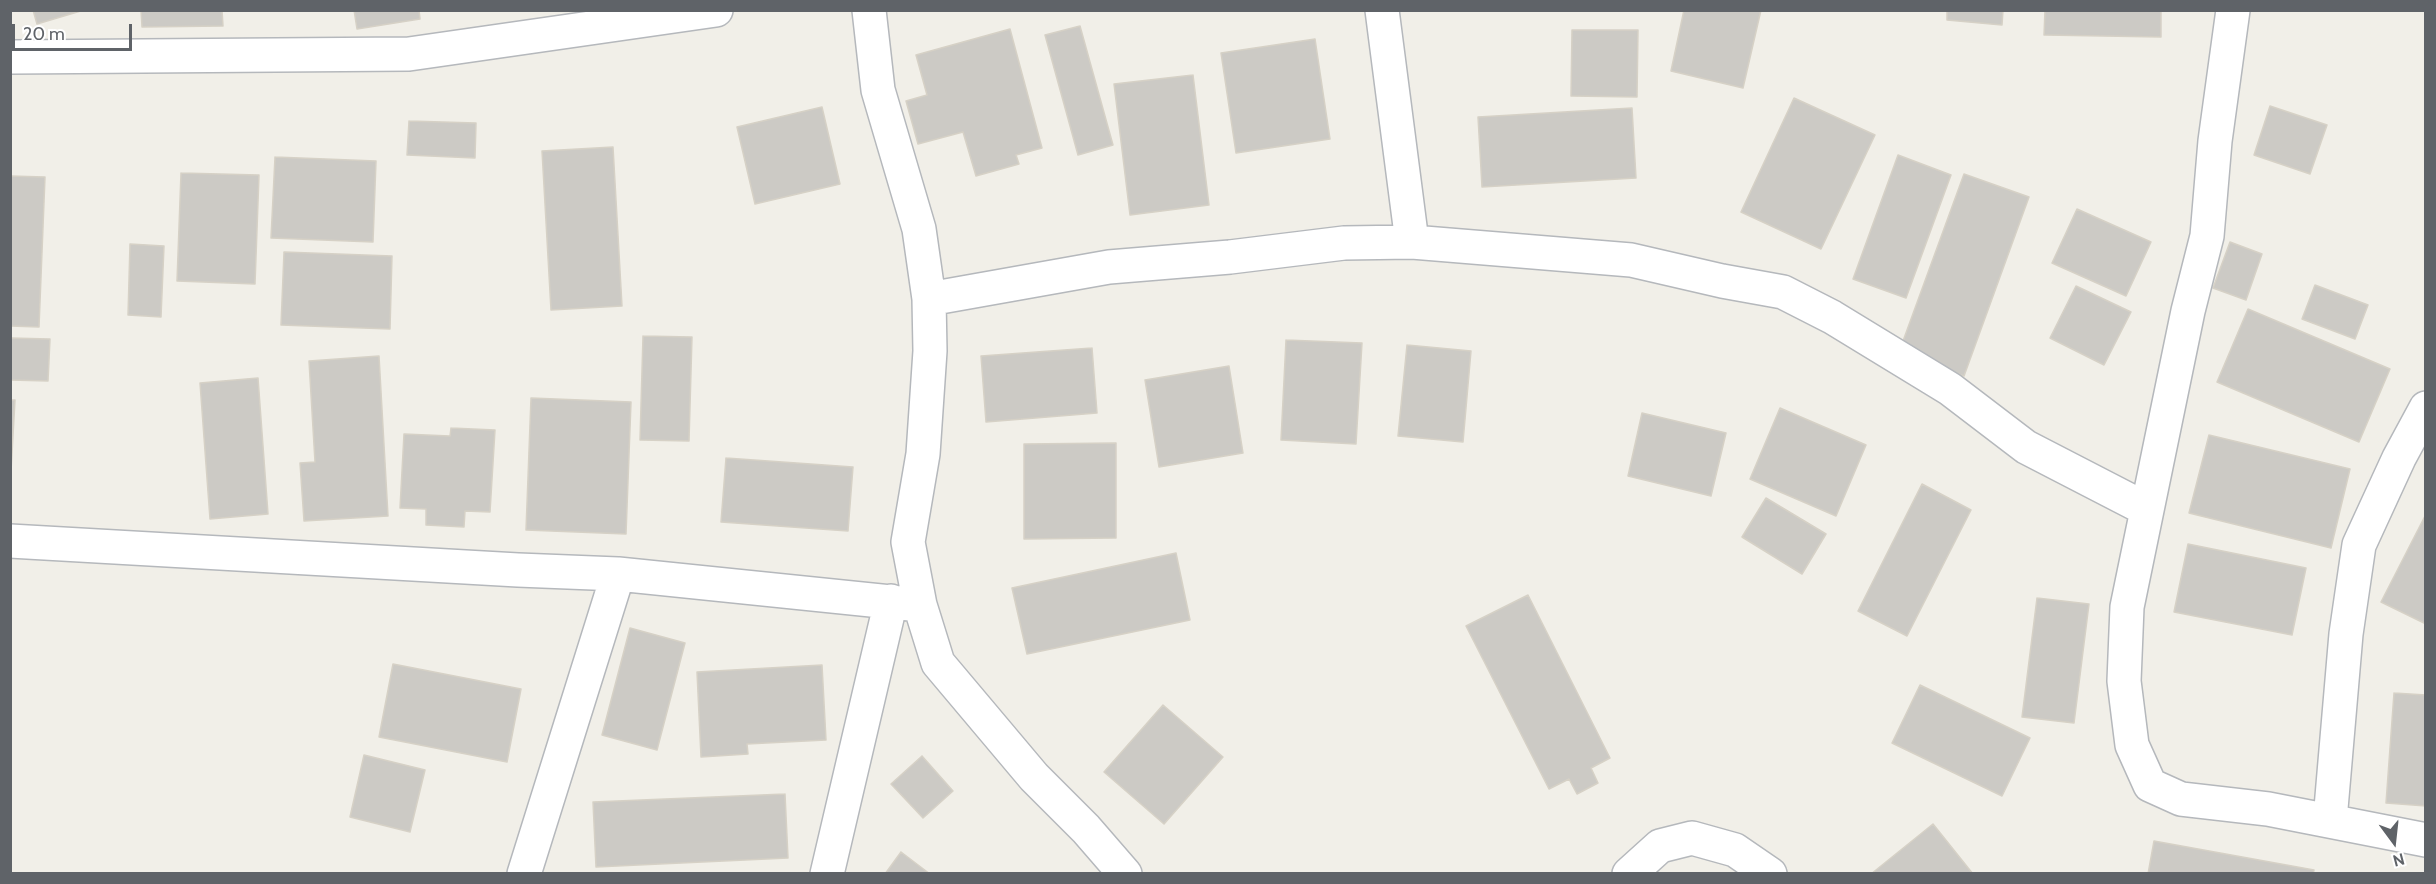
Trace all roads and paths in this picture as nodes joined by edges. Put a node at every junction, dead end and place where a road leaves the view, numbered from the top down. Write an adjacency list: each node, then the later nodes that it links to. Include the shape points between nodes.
1 (716, 10): 5 (street, via 409,54)
2 (869, 10): 7 (street, via 878,90 919,229)
3 (1382, 10): 6 (street)
4 (2233, 10): 9 (street, via 2207,236)
5 (10, 57)
6 (1412, 242): 7 (street, via 1344,243 1109,267); 9 (street, via 1631,260 1783,292 1950,388 2026,447)
7 (929, 299): 12 (street, via 924,454 908,542)
8 (2426, 408): 13 (street, via 2359,545 2346,634)
9 (2146, 509): 13 (street, via 2127,607 2124,681 2132,745 2150,785 2181,799)
10 (10, 541): 11 (street)
11 (618, 574): 12 (street); 15 (street)
12 (906, 603): 16 (street); 17 (street, via 938,663 1034,777)
13 (2330, 820): 14 (street)
14 (2426, 840)
15 (524, 873)
16 (827, 873)
17 (1125, 873)
18 (1629, 873): 19 (street, via 1660,846 1692,838 1735,850)
19 (1770, 873)

